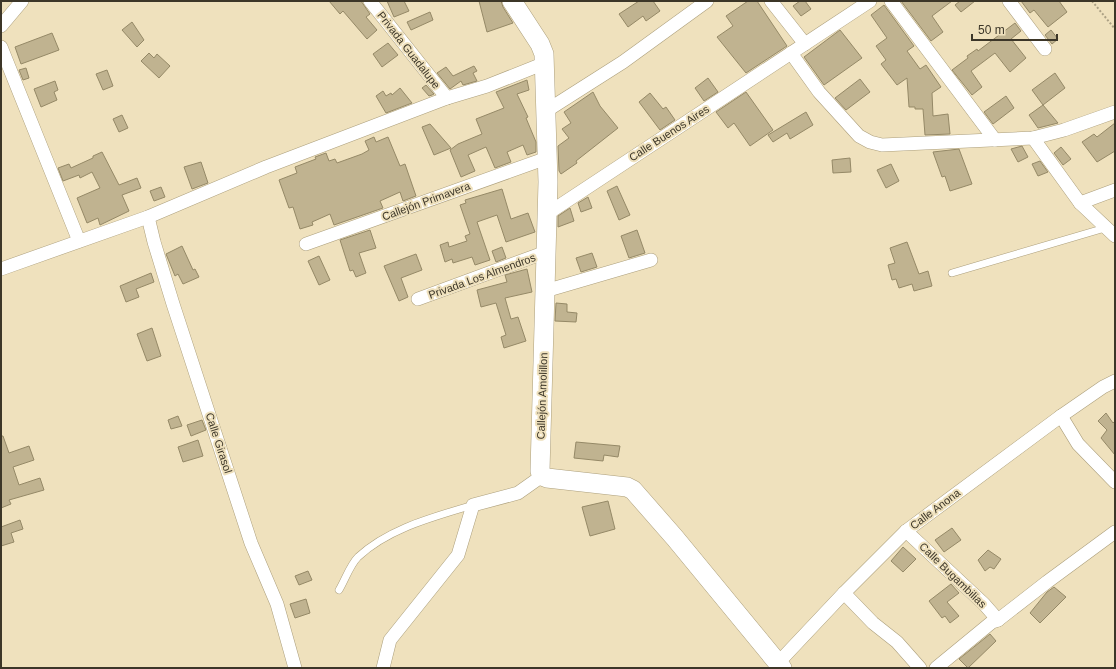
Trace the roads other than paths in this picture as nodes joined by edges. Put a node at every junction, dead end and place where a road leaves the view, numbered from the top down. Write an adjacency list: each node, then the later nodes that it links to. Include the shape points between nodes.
1 (22, 1): 9 (street)
2 (370, 1): 15 (street, Privada Guadalupe)
3 (512, 1): 14 (street, Callejón Amolillon, via 540,44)
4 (707, 1): 16 (street, via 623,62)
5 (771, 1): 10 (street)
6 (870, 1): 10 (street, Calle Buenos Aires)
7 (891, 1): 19 (street)
8 (1009, 1): 12 (street)
9 (1, 26)
10 (805, 44): 13 (street, Calle Buenos Aires)
11 (1, 47): 26 (street)
12 (1045, 50)
13 (791, 53): 19 (street, via 820,92 859,136 870,142 882,145); 23 (street, Calle Buenos Aires)
14 (545, 63): 15 (street, via 487,86); 16 (street, Callejón Amolillon)
15 (447, 98): 24 (street, via 266,167)
16 (546, 111): 20 (street, Callejón Amolillon)
17 (1115, 112): 18 (street, via 1059,132)
18 (1033, 138): 19 (street); 22 (street)
19 (995, 140)
20 (547, 158): 23 (street, Callejón Amolillon); 27 (street, Callejón Primavera)
21 (1115, 190): 22 (street)
22 (1080, 203): 25 (street)
23 (547, 214): 28 (street, Callejón Amolillon)
24 (148, 217): 26 (street); 45 (street, Calle Girasol, via 175,311 251,543 276,604)
25 (1110, 232): 31 (lane)
26 (79, 241): 30 (street)
27 (306, 244)
28 (546, 252): 32 (street, Callejón Amolillon); 33 (street, Privada Los Almendros)
29 (650, 260): 32 (street)
30 (1, 270)
31 (952, 273)
32 (546, 291): 36 (street, Callejón Amolillon, via 540,471)
33 (418, 299)
34 (1115, 382): 35 (street, Calle Anona, via 1103,387)
35 (1061, 416): 37 (street, via 1078,444); 39 (street, Calle Anona)
36 (542, 476): 38 (street, via 518,493); 44 (street, via 627,487 633,490 676,538)
37 (1115, 482)
38 (473, 505): 41 (lane, via 415,524 382,540 357,558); 46 (street, via 458,555 390,640)
39 (906, 531): 42 (street, Calle Anona); 43 (street, Calle Bugambilias)
40 (1115, 532): 43 (street)
41 (340, 590)
42 (844, 593): 44 (street, Calle Anona); 47 (street, via 873,623 897,642)
43 (998, 620): 48 (street, via 966,642)
44 (780, 666)
45 (295, 668)
46 (383, 668)
47 (920, 668)
48 (936, 668)

